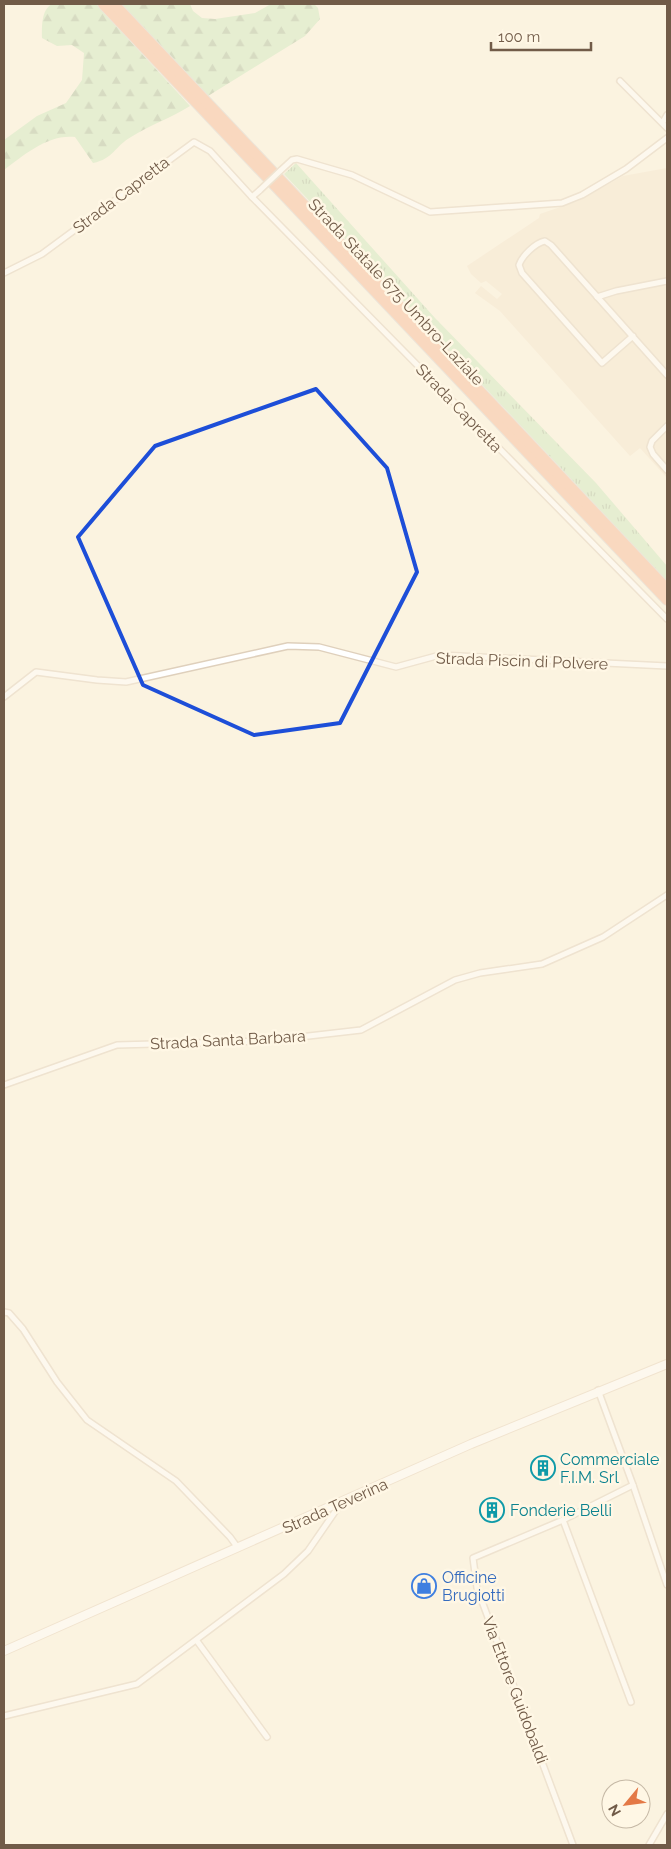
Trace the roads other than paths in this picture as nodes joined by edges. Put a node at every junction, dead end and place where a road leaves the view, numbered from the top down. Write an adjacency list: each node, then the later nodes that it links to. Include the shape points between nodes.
1 (103, 4): 17 (highway, Strada Statale 675 Umbro-Laziale)
2 (114, 4): 16 (highway, Strada Statale 675 Umbro-Laziale)
3 (620, 81): 5 (street)
4 (667, 115): 5 (street)
5 (663, 122): 6 (street)
6 (667, 128)
7 (667, 138): 8 (street, bridge, via 626,169 582,195 549,205 430,212 352,175 297,159)
8 (252, 197): 9 (street, Strada Capretta, via 210,152 194,142 42,254); 18 (street, Strada Capretta)
9 (4, 273)
10 (667, 281): 11 (street)
11 (597, 297): 12 (street); 12 (street, via 545,241 539,242 521,259 522,273 602,363)
12 (633, 336): 13 (street)
13 (667, 375)
14 (667, 426): 15 (street, via 650,447)
15 (667, 470)
16 (667, 589)
17 (667, 600)
18 (667, 619)
19 (667, 666): 20 (street, Strada Piscin di Polvere, via 440,655 396,667 319,647 288,646 126,682 36,672)
20 (4, 697)
21 (667, 895): 22 (street, Strada Santa Barbara, via 603,937 542,964 454,980 361,1030 265,1041 117,1045)
22 (4, 1085)
23 (4, 1312): 29 (street, via 9,1313 23,1329 57,1382 86,1419 176,1481)
24 (667, 1364): 25 (main road, Strada Teverina)
25 (598, 1390): 26 (street); 27 (main road, Strada Teverina)
26 (634, 1485): 28 (street, Via Ettore Guidobaldi); 30 (street)
27 (341, 1503): 29 (main road, Strada Teverina); 31 (street, via 308,1551)
28 (563, 1520): 33 (street); 37 (street, Via Ettore Guidobaldi, via 473,1558 473,1566 477,1588)
29 (238, 1548): 32 (main road, Strada Teverina)
30 (667, 1585)
31 (197, 1641): 34 (street, via 137,1684); 35 (street)
32 (4, 1651)
33 (632, 1702)
34 (4, 1716)
35 (267, 1737)
36 (667, 1814): 38 (street)
37 (573, 1845)
38 (650, 1845)

